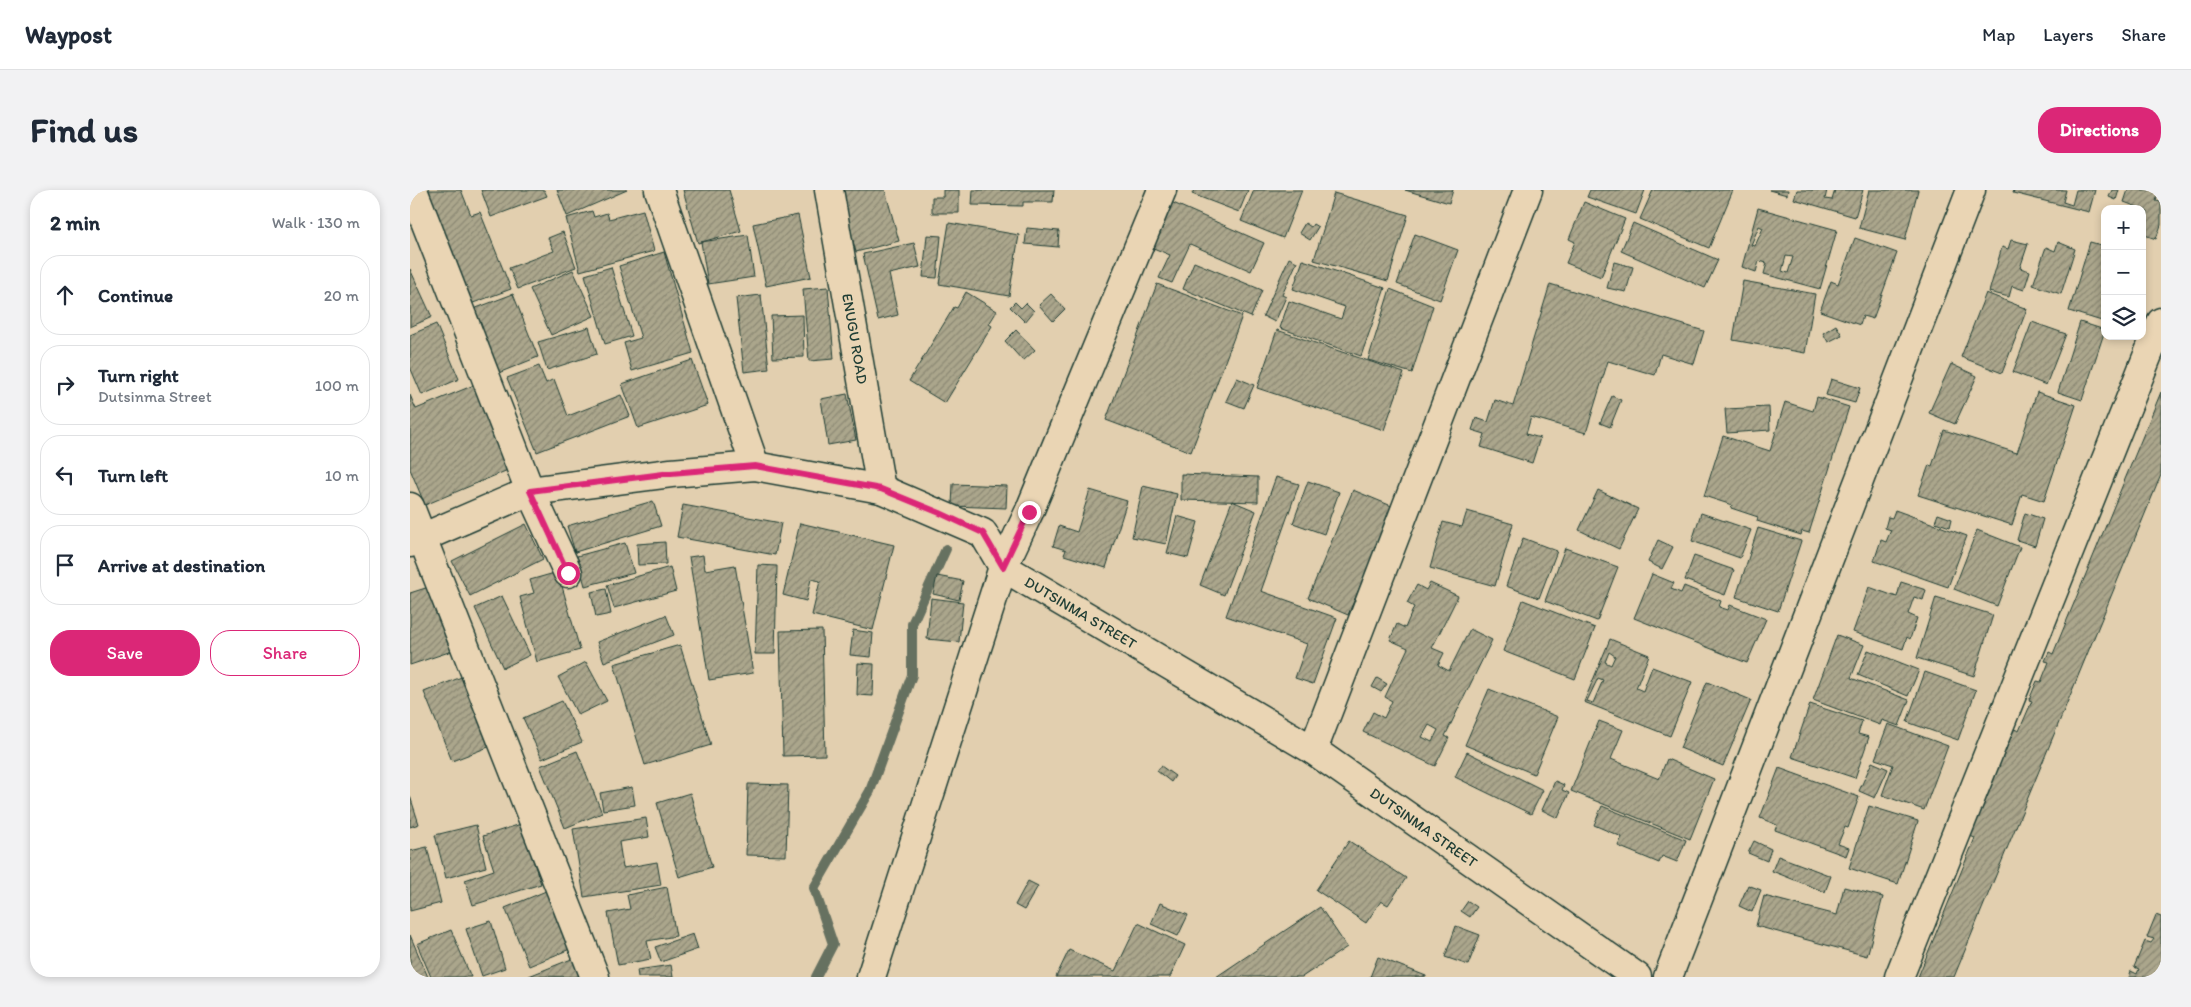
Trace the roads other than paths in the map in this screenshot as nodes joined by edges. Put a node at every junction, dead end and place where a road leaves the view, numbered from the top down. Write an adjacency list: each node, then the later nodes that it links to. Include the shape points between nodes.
1 (412, 190): 10 (street)
2 (659, 190): 8 (street)
3 (829, 190): 9 (street, ENUGU ROAD)
4 (1162, 190): 13 (street, via 1029,512)
5 (1528, 190): 15 (street)
6 (1971, 190): 19 (street)
7 (2161, 322): 20 (street)
8 (755, 466): 9 (street, DUTSINMA STREET); 10 (street, DUTSINMA STREET)
9 (881, 489): 13 (street, DUTSINMA STREET, via 983,533)
10 (530, 491): 12 (street, DUTSINMA STREET); 14 (street)
11 (410, 507): 12 (street)
12 (417, 540): 16 (street)
13 (1003, 567): 15 (street, DUTSINMA STREET); 17 (street)
14 (568, 573)
15 (1313, 750): 18 (street, DUTSINMA STREET)
16 (595, 977)
17 (871, 977)
18 (1637, 977)
19 (1668, 977)
20 (1899, 977)

